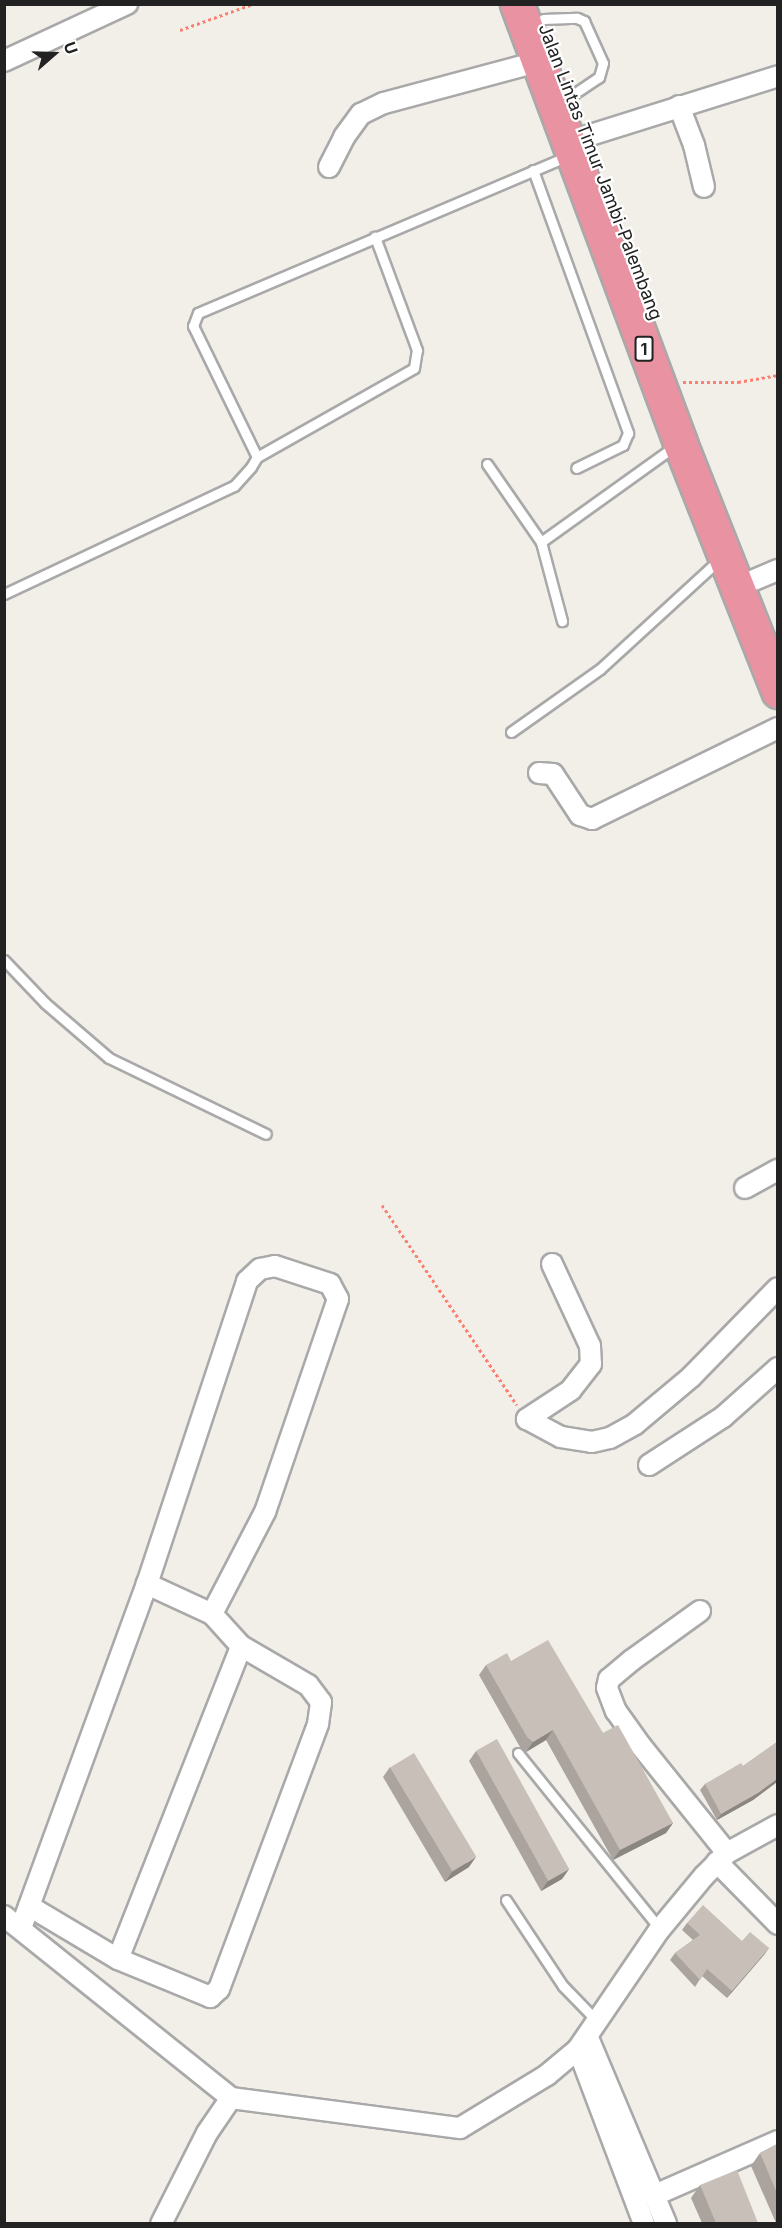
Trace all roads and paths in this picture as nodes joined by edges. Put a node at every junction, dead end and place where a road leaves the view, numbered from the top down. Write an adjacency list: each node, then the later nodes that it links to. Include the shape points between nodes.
1 (128, 4): 5 (street)
2 (253, 4): 4 (path)
3 (532, 9): 6 (highway, Jalan Lintas Timur Jambi-Palembang / 1); 9 (highway, Jalan Lintas Timur Jambi-Palembang / 1, via 572,95)
4 (180, 30)
5 (4, 61)
6 (537, 62): 9 (highway, Jalan Lintas Timur Jambi-Palembang / 1); 10 (street, via 384,103 361,114)
7 (777, 76): 8 (street)
8 (679, 106): 9 (street); 12 (street)
9 (576, 144): 11 (lane); 15 (highway, Jalan Lintas Timur Jambi-Palembang / 1); 16 (highway, Jalan Lintas Timur Jambi-Palembang / 1)
10 (329, 167)
11 (533, 170): 13 (lane); 19 (lane, via 627,433 623,445)
12 (704, 187)
13 (375, 237): 17 (lane, via 417,350 414,368); 17 (lane, via 210,307 194,318 193,326)
14 (777, 375): 15 (path, via 738,382)
15 (678, 382): 22 (highway, Jalan Lintas Timur Jambi-Palembang / 1)
16 (680, 443): 20 (lane); 21 (highway, Jalan Lintas Timur Jambi-Palembang / 1)
17 (257, 457): 23 (lane, via 234,486)
18 (487, 464): 20 (lane)
19 (576, 468)
20 (541, 542): 24 (lane)
21 (726, 554): 26 (highway, Jalan Lintas Timur Jambi-Palembang / 1); 28 (lane, via 600,669)
22 (766, 575): 25 (highway, Jalan Lintas Timur Jambi-Palembang / 1)
23 (4, 594)
24 (562, 621)
25 (777, 643)
26 (777, 691)
27 (777, 728): 29 (street, via 592,819 580,815 553,774)
28 (511, 732)
29 (539, 773)
30 (5, 960): 31 (lane, via 45,1004 109,1058)
31 (266, 1134)
32 (777, 1170): 33 (street)
33 (745, 1188)
34 (382, 1205): 38 (path)
35 (552, 1264): 38 (street, via 590,1346 591,1364 571,1390)
36 (777, 1288): 38 (street, via 691,1377 635,1424 610,1438 592,1442 561,1437)
37 (777, 1368): 39 (street, via 723,1417)
38 (527, 1419)
39 (649, 1465)
40 (147, 1584): 42 (street); 42 (street, via 247,1281 260,1269 275,1266 330,1284 338,1299 265,1512); 48 (street)
41 (700, 1611): 46 (street, via 609,1679 607,1688 616,1711)
42 (212, 1614): 43 (street)
43 (241, 1646): 53 (street); 53 (street, via 308,1685 321,1702 318,1724 219,1989 210,1997 198,1994)
44 (518, 1753): 52 (lane)
45 (777, 1825): 46 (street)
46 (722, 1858): 50 (street); 52 (street)
47 (506, 1900): 54 (lane, via 563,1986)
48 (29, 1906): 51 (street); 53 (street)
49 (4, 1916): 51 (street)
50 (777, 1924)
51 (21, 1928): 55 (street)
52 (660, 1929): 54 (street)
53 (118, 1959)
54 (588, 2037): 55 (street, via 547,2075 460,2128); 59 (street); 61 (street)
55 (231, 2098): 60 (street, via 207,2133)
56 (777, 2141): 57 (street)
57 (733, 2161): 58 (street); 59 (street)
58 (741, 2182)
59 (655, 2195): 62 (street)
60 (161, 2223)
61 (644, 2223)
62 (666, 2223)

